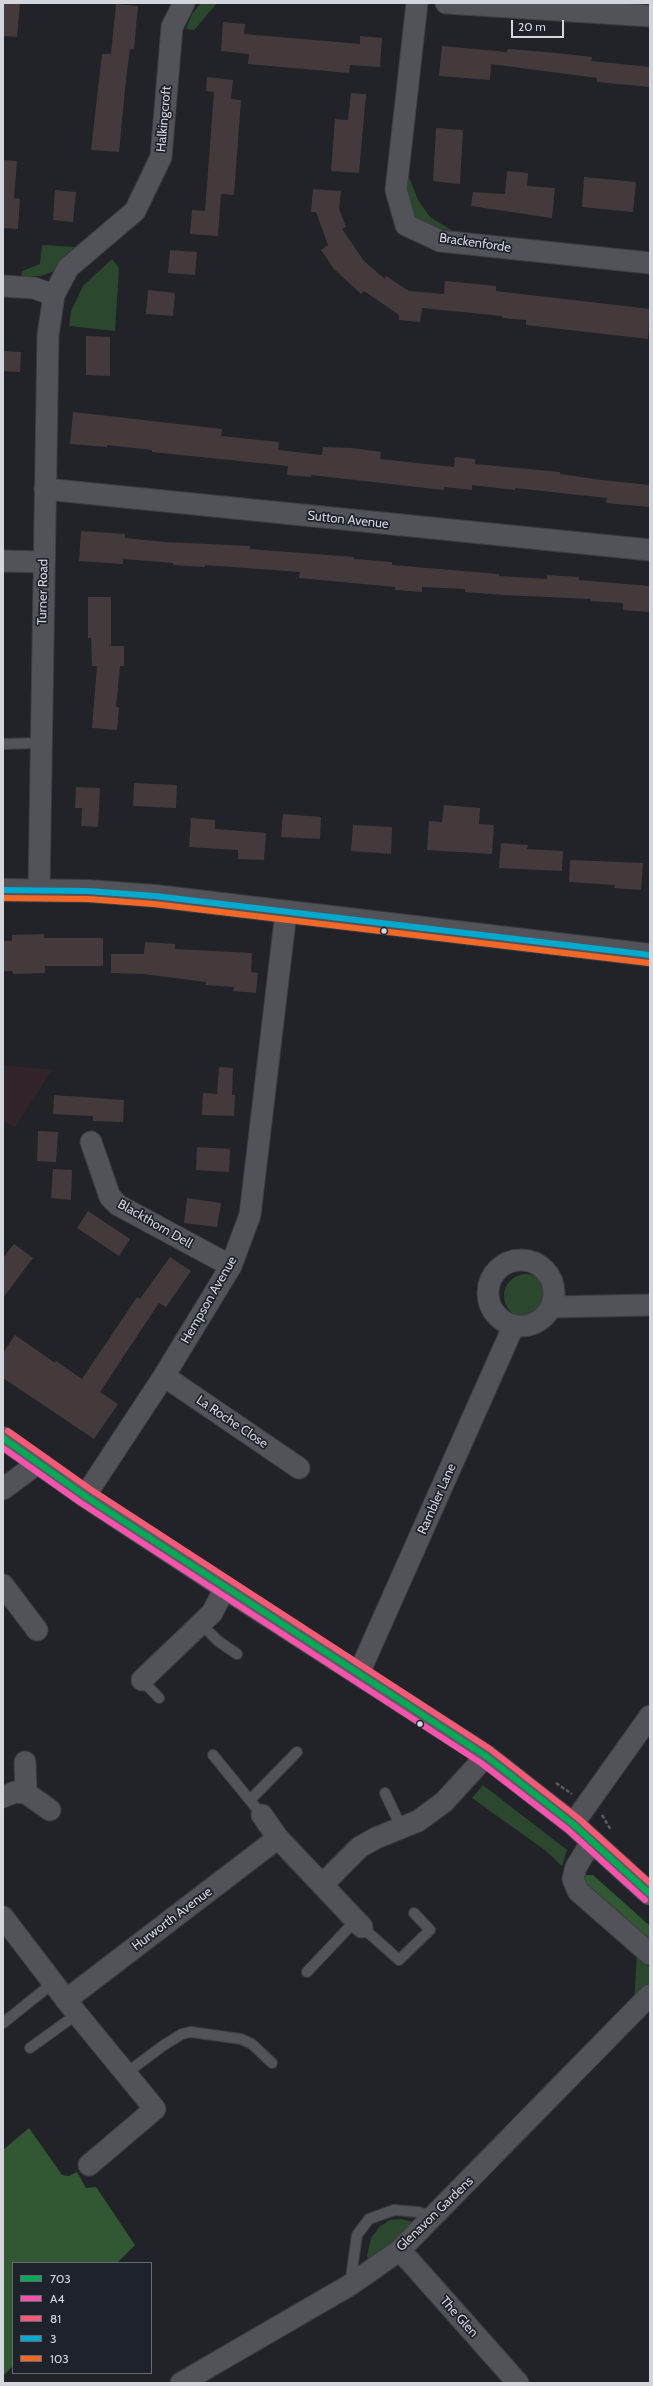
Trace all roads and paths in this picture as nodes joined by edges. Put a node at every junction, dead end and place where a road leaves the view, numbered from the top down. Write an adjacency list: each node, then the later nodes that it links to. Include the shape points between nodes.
1 (184, 3): 7 (street, Halkingcroft, via 172,27 161,157 135,212 68,268)
2 (417, 3): 5 (street, Brackenforde, via 396,190 406,225 440,241)
3 (446, 3): 4 (street)
4 (650, 16)
5 (650, 263)
6 (3, 286): 7 (street, via 34,288)
7 (54, 295): 8 (street, Turner Road, via 48,335)
8 (45, 489): 9 (street, Sutton Avenue); 11 (street, Turner Road)
9 (650, 550)
10 (3, 561): 11 (street)
11 (43, 562): 12 (street, Turner Road)
12 (41, 743): 13 (lane); 15 (street, Turner Road)
13 (3, 744)
14 (3, 890): 15 (street)
15 (39, 890): 16 (street, via 155,896)
16 (286, 912): 17 (street); 19 (street, Hempson Avenue, via 250,1215)
17 (650, 955)
18 (91, 1142): 19 (street, Blackthorn Dell, via 110,1197 118,1205)
19 (231, 1266): 23 (street, Hempson Avenue)
20 (650, 1305): 21 (street)
21 (550, 1307): 22 (street, via 546,1314 531,1324); 22 (street, via 554,1297 549,1276 542,1268 523,1260 512,1261 494,1274 488,1294 490,1305 496,1314)
22 (514, 1325): 34 (street, Rambler Lane)
23 (164, 1376): 26 (street, La Roche Close); 28 (street, Hempson Avenue)
24 (3, 1438): 25 (main road)
25 (38, 1463): 27 (street); 28 (main road)
26 (300, 1468)
27 (3, 1489)
28 (85, 1496): 30 (main road)
29 (3, 1586): 32 (street)
30 (225, 1588): 31 (street, via 212,1614); 34 (main road)
31 (201, 1624): 33 (lane, via 218,1641); 35 (street)
32 (37, 1630)
33 (237, 1654)
34 (359, 1673): 40 (main road)
35 (142, 1680): 36 (lane)
36 (159, 1698)
37 (650, 1716): 47 (street)
38 (297, 1752): 45 (lane)
39 (213, 1755): 45 (lane)
40 (486, 1756): 47 (main road); 48 (street, via 444,1802)
41 (25, 1762): 42 (street)
42 (26, 1793): 44 (street, via 15,1792); 46 (street)
43 (385, 1793): 48 (lane)
44 (3, 1797)
45 (256, 1807): 49 (street)
46 (50, 1810)
47 (573, 1824): 50 (main road)
48 (402, 1829): 51 (street, via 360,1847)
49 (278, 1838): 51 (street); 60 (street, Hurworth Avenue)
50 (592, 1841): 52 (main road); 56 (street, via 576,1867 573,1879 578,1891)
51 (322, 1884): 55 (street)
52 (650, 1894)
53 (414, 1913): 55 (lane, via 430,1930 399,1960)
54 (3, 1917): 58 (street)
55 (359, 1923): 57 (lane)
56 (650, 1954)
57 (307, 1972)
58 (53, 1983): 60 (street); 61 (lane)
59 (650, 1995): 66 (street, Glenavon Gardens)
60 (71, 2007): 62 (lane); 64 (street)
61 (3, 2023)
62 (30, 2048)
63 (272, 2063): 64 (lane, via 252,2044 241,2039 191,2032 182,2034 164,2045)
64 (125, 2074): 65 (street, via 155,2109)
65 (89, 2165)
66 (434, 2218): 67 (street, Glenavon Gardens); 68 (lane, via 418,2212 394,2210 369,2219 357,2235)
67 (400, 2250): 68 (street, Glenavon Gardens); 70 (street, The Glen)
68 (350, 2285): 69 (street, Glenavon Gardens)
69 (181, 2383)
70 (518, 2383)

